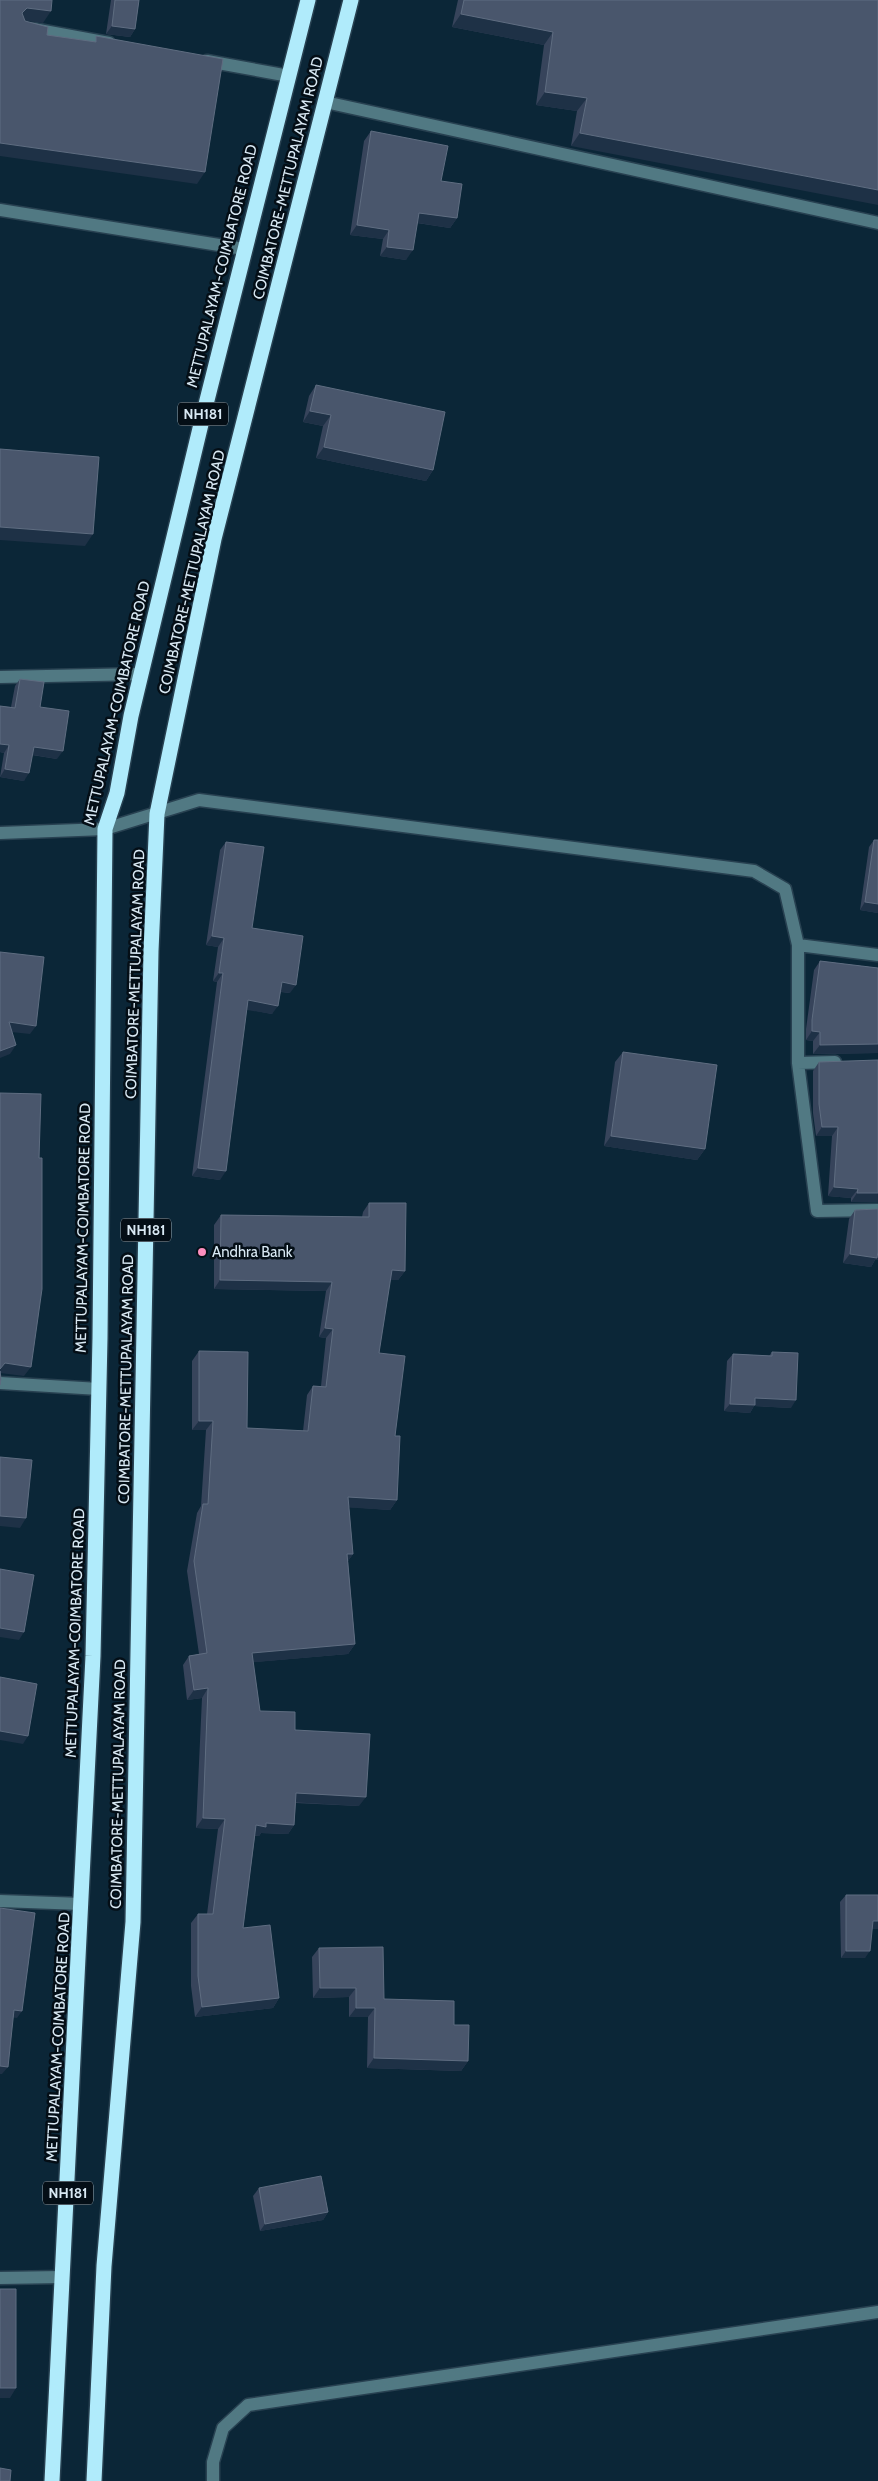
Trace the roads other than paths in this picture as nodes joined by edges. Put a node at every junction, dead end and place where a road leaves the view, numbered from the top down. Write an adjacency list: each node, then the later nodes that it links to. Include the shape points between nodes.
1 (308, 0): 6 (highway, METTUPALAYAM-COIMBATORE ROAD / NH181)
2 (351, 0): 7 (highway, COIMBATORE-METTUPALAYAM ROAD / NH181)
3 (22, 27): 4 (street)
4 (117, 44)
5 (193, 58): 6 (street)
6 (288, 76): 10 (highway, METTUPALAYAM-COIMBATORE ROAD / NH181)
7 (325, 102): 9 (street); 13 (highway, COIMBATORE-METTUPALAYAM ROAD / NH181, via 214,540)
8 (0, 210): 10 (street)
9 (878, 223)
10 (244, 249): 11 (highway, METTUPALAYAM-COIMBATORE ROAD / NH181)
11 (141, 674): 12 (street); 14 (highway, METTUPALAYAM-COIMBATORE ROAD / NH181, via 117,793)
12 (0, 677)
13 (157, 814): 14 (street); 16 (street, via 199,800 754,871 785,889); 29 (highway, COIMBATORE-METTUPALAYAM ROAD / NH181, via 151,961 133,1922 104,2266)
14 (105, 829): 15 (street); 22 (highway, METTUPALAYAM-COIMBATORE ROAD / NH181)
15 (0, 833)
16 (798, 945): 17 (street); 19 (street)
17 (878, 955)
18 (851, 1062): 19 (street)
19 (798, 1063): 20 (street, via 817,1211)
20 (878, 1210)
21 (0, 1383): 22 (street)
22 (99, 1389): 24 (highway, METTUPALAYAM-COIMBATORE ROAD / NH181, via 93,1656)
23 (0, 1901): 24 (street)
24 (82, 1904): 25 (highway, METTUPALAYAM-COIMBATORE ROAD / NH181)
25 (61, 2277): 26 (street); 28 (highway, METTUPALAYAM-COIMBATORE ROAD / NH181)
26 (0, 2278)
27 (878, 2312): 30 (street, via 248,2404 222,2428 213,2462)
28 (52, 2481)
29 (94, 2481)
30 (213, 2481)

